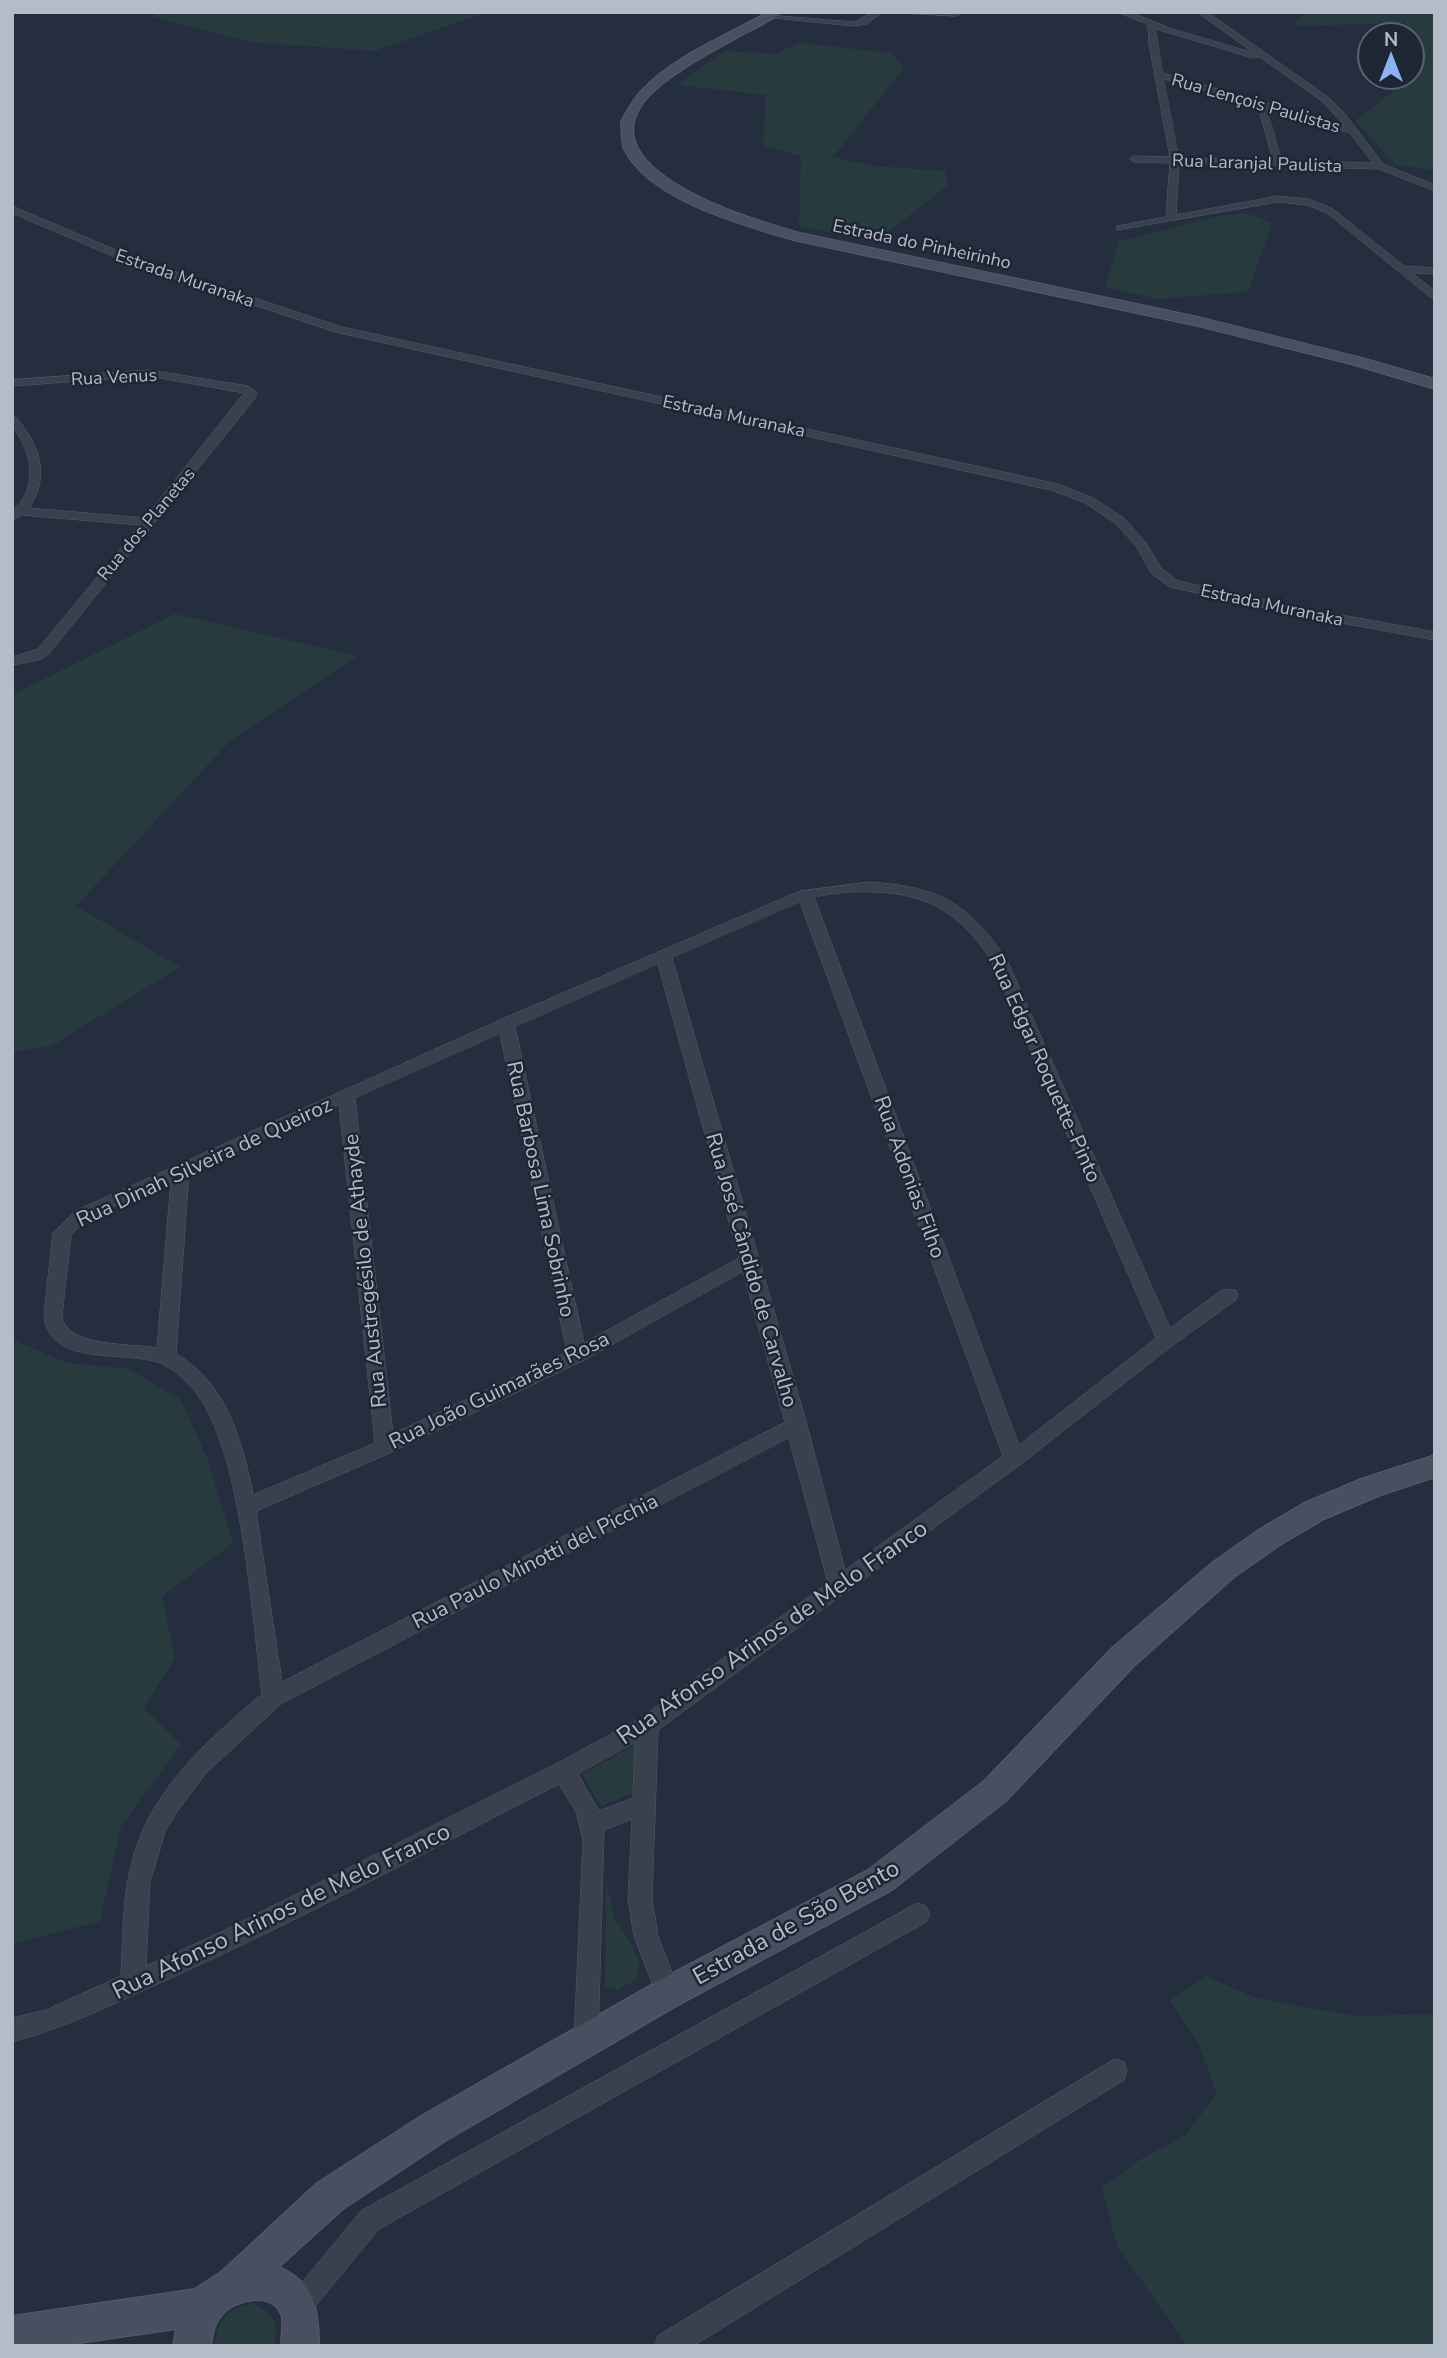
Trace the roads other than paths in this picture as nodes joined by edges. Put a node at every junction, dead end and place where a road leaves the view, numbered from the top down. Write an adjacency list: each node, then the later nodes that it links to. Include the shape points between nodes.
1 (879, 12): 6 (street, via 854,24)
2 (890, 12): 5 (street)
3 (1122, 12): 7 (street)
4 (1201, 12): 8 (street)
5 (956, 14)
6 (772, 15): 24 (main road, Estrada do Pinheirinho, via 671,72 643,94 632,113 627,131 634,153 650,172 683,196 739,220 797,237 1280,341)
7 (1152, 25): 8 (street); 9 (street)
8 (1273, 61): 11 (street, via 1325,100)
9 (1159, 75): 10 (street, Rua Lençois Paulistas); 13 (street)
10 (1262, 105): 11 (street, Rua Lençois Paulistas); 14 (street)
11 (1353, 131): 15 (street)
12 (1134, 159): 13 (street, Rua Laranjal Paulista)
13 (1175, 160): 14 (street, Rua Laranjal Paulista); 18 (street)
14 (1278, 163): 15 (street, Rua Laranjal Paulista)
15 (1380, 166): 16 (street)
16 (1435, 188)
17 (12, 209): 29 (street, Estrada Muranaka, via 133,261 339,330 1054,487 1101,506 1135,536 1156,573 1174,584)
18 (1171, 218): 19 (street); 20 (street, via 1278,199 1309,202 1330,211)
19 (1120, 228)
20 (1403, 270): 21 (street); 22 (street)
21 (1435, 271)
22 (1434, 295)
23 (12, 383): 25 (street, Rua Venus, via 149,373 244,388)
24 (1435, 384)
25 (250, 397): 28 (street, Rua dos Planetas)
26 (12, 419): 27 (street, via 34,451 38,473)
27 (16, 514): 28 (street)
28 (146, 522): 30 (street, Rua dos Planetas, via 43,652)
29 (1435, 636)
30 (12, 661)
31 (805, 894): 32 (street, Rua Dinah Silveira de Queiroz); 38 (street, Rua Edgar Roquette-Pinto, via 858,886 906,891 954,909 984,937 999,960); 43 (street, Rua Adonias Filho)
32 (663, 955): 33 (street, Rua Dinah Silveira de Queiroz); 36 (street, Rua José Cândido de Carvalho)
33 (506, 1024): 34 (street, Rua Dinah Silveira de Queiroz); 39 (street, Rua Barbosa Lima Sobrinho)
34 (346, 1095): 35 (street, Rua Dinah Silveira de Queiroz); 42 (street, Rua Austregésilo de Athayde)
35 (181, 1170): 40 (street); 40 (street, Rua Dinah Silveira de Queiroz, via 81,1215 69,1225 59,1244 52,1313 54,1326 67,1339)
36 (747, 1262): 39 (street, Rua João Guimarães Rosa); 41 (street, Rua José Cândido de Carvalho)
37 (1228, 1295): 38 (street, Rua Afonso Arinos de Melo Franco)
38 (1166, 1340): 43 (street, Rua Afonso Arinos de Melo Franco)
39 (577, 1355): 42 (street, Rua João Guimarães Rosa)
40 (166, 1357): 45 (street, Rua Dinah Silveira de Queiroz, via 206,1391 222,1420)
41 (797, 1425): 46 (street, Rua José Cândido de Carvalho); 47 (street, Rua Paulo Minotti del Picchia)
42 (385, 1447): 45 (street, Rua João Guimarães Rosa)
43 (1014, 1459): 46 (street, Rua Afonso Arinos de Melo Franco)
44 (1435, 1466): 54 (main road, Estrada de São Bento, via 1314,1511 1270,1537 1170,1613 995,1791 928,1845 880,1880)
45 (245, 1507): 47 (street, Rua Dinah Silveira de Queiroz)
46 (839, 1585): 48 (street, Rua Afonso Arinos de Melo Franco)
47 (273, 1697): 53 (street, via 216,1745 167,1804 145,1854)
48 (647, 1726): 49 (street, Rua Afonso Arinos de Melo Franco); 50 (street)
49 (562, 1772): 51 (street, via 578,1792); 53 (street, Rua Afonso Arinos de Melo Franco)
50 (642, 1805): 51 (street); 54 (street, via 642,1918)
51 (593, 1824): 56 (street)
52 (918, 1914): 60 (street, via 370,2220)
53 (133, 1985): 55 (street, Rua Afonso Arinos de Melo Franco, via 48,2021)
54 (668, 1993): 56 (main road, Estrada de São Bento)
55 (12, 2029)
56 (586, 2040): 58 (main road, Estrada de São Bento, via 434,2128 330,2196)
57 (1115, 2071): 64 (street)
58 (236, 2282): 59 (main road, Estrada de São Bento); 60 (main road, via 273,2282 288,2291)
59 (205, 2306): 61 (main road); 62 (main road)
60 (299, 2306): 63 (main road, via 303,2325)
61 (12, 2336)
62 (191, 2344)
63 (300, 2346)
64 (668, 2346)

